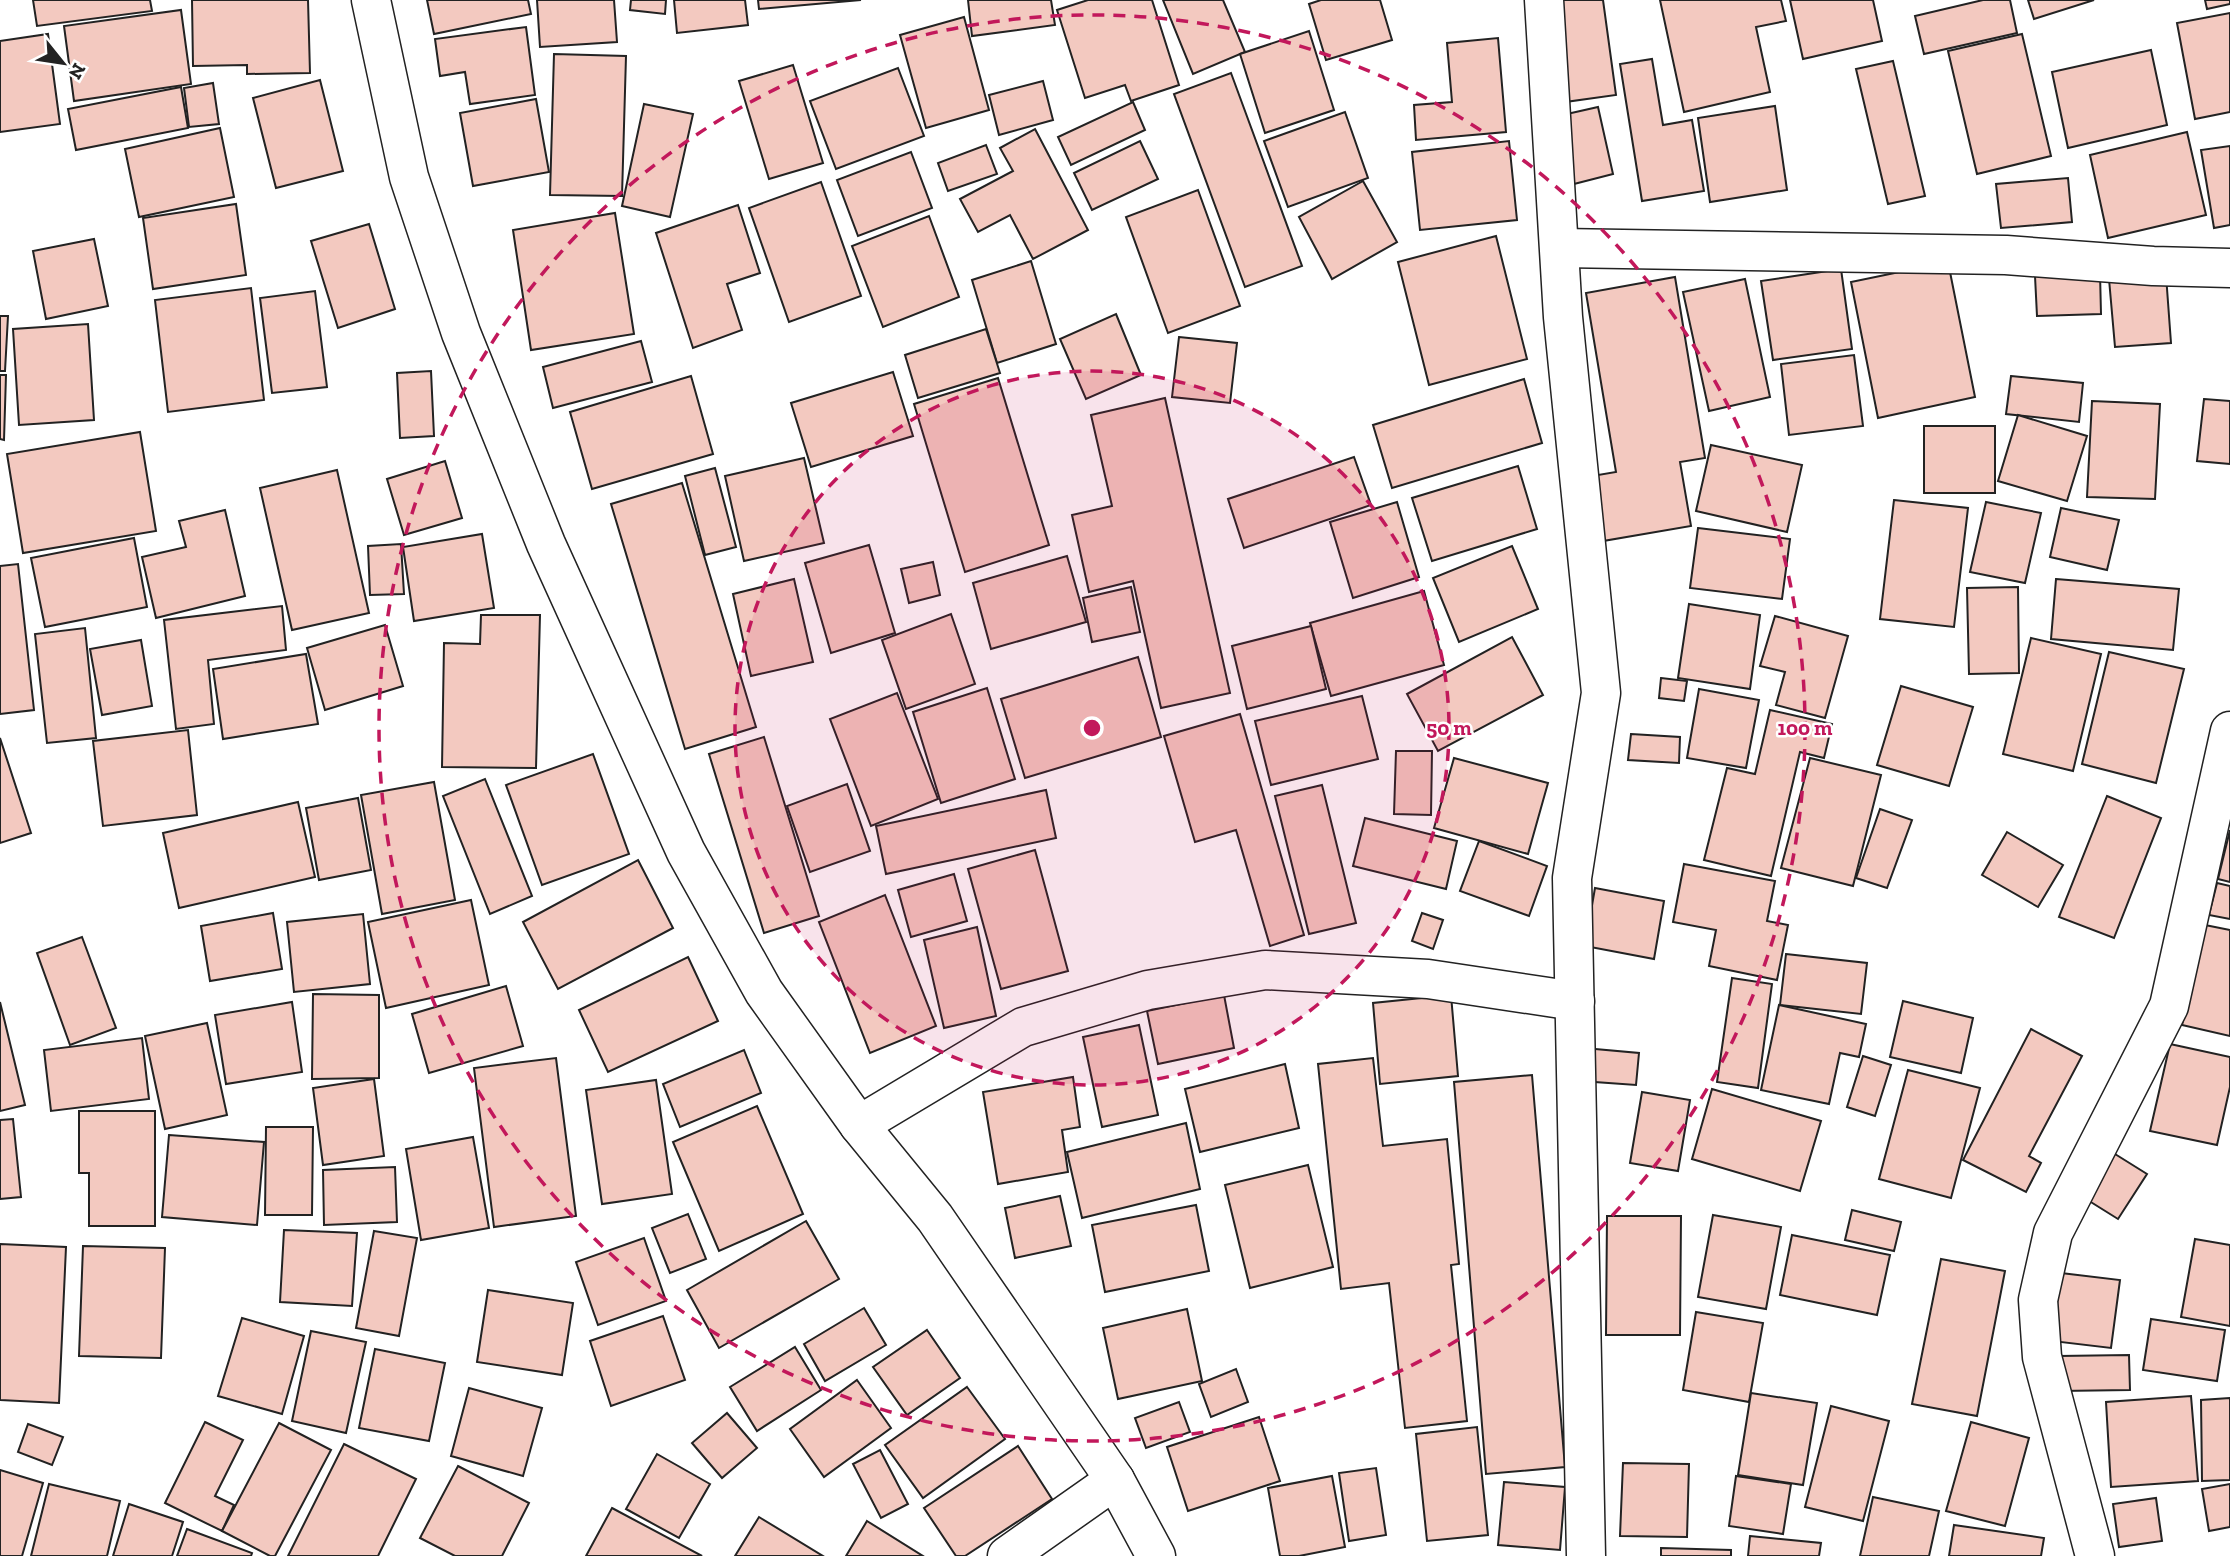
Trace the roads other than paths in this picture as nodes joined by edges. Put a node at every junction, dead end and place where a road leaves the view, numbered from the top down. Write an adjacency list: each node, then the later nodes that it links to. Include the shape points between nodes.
1 (371, 0): 7 (street, via 408,177 461,333 546,544 685,852 764,992)
2 (1544, 0): 3 (street)
3 (1560, 248): 4 (street, via 2006,255); 6 (street, via 1601,692 1572,878)
4 (2230, 268)
5 (2230, 731): 12 (street, via 2169,1006 2053,1233 2038,1300 2042,1357)
6 (1575, 1001): 7 (street, via 1428,979 1265,970 1148,990 1023,1027); 11 (street)
7 (859, 1125): 8 (street, via 935,1218)
8 (1115, 1480): 9 (street); 10 (street)
9 (1007, 1556)
10 (1156, 1556)
11 (1586, 1556)
12 (2095, 1556)

